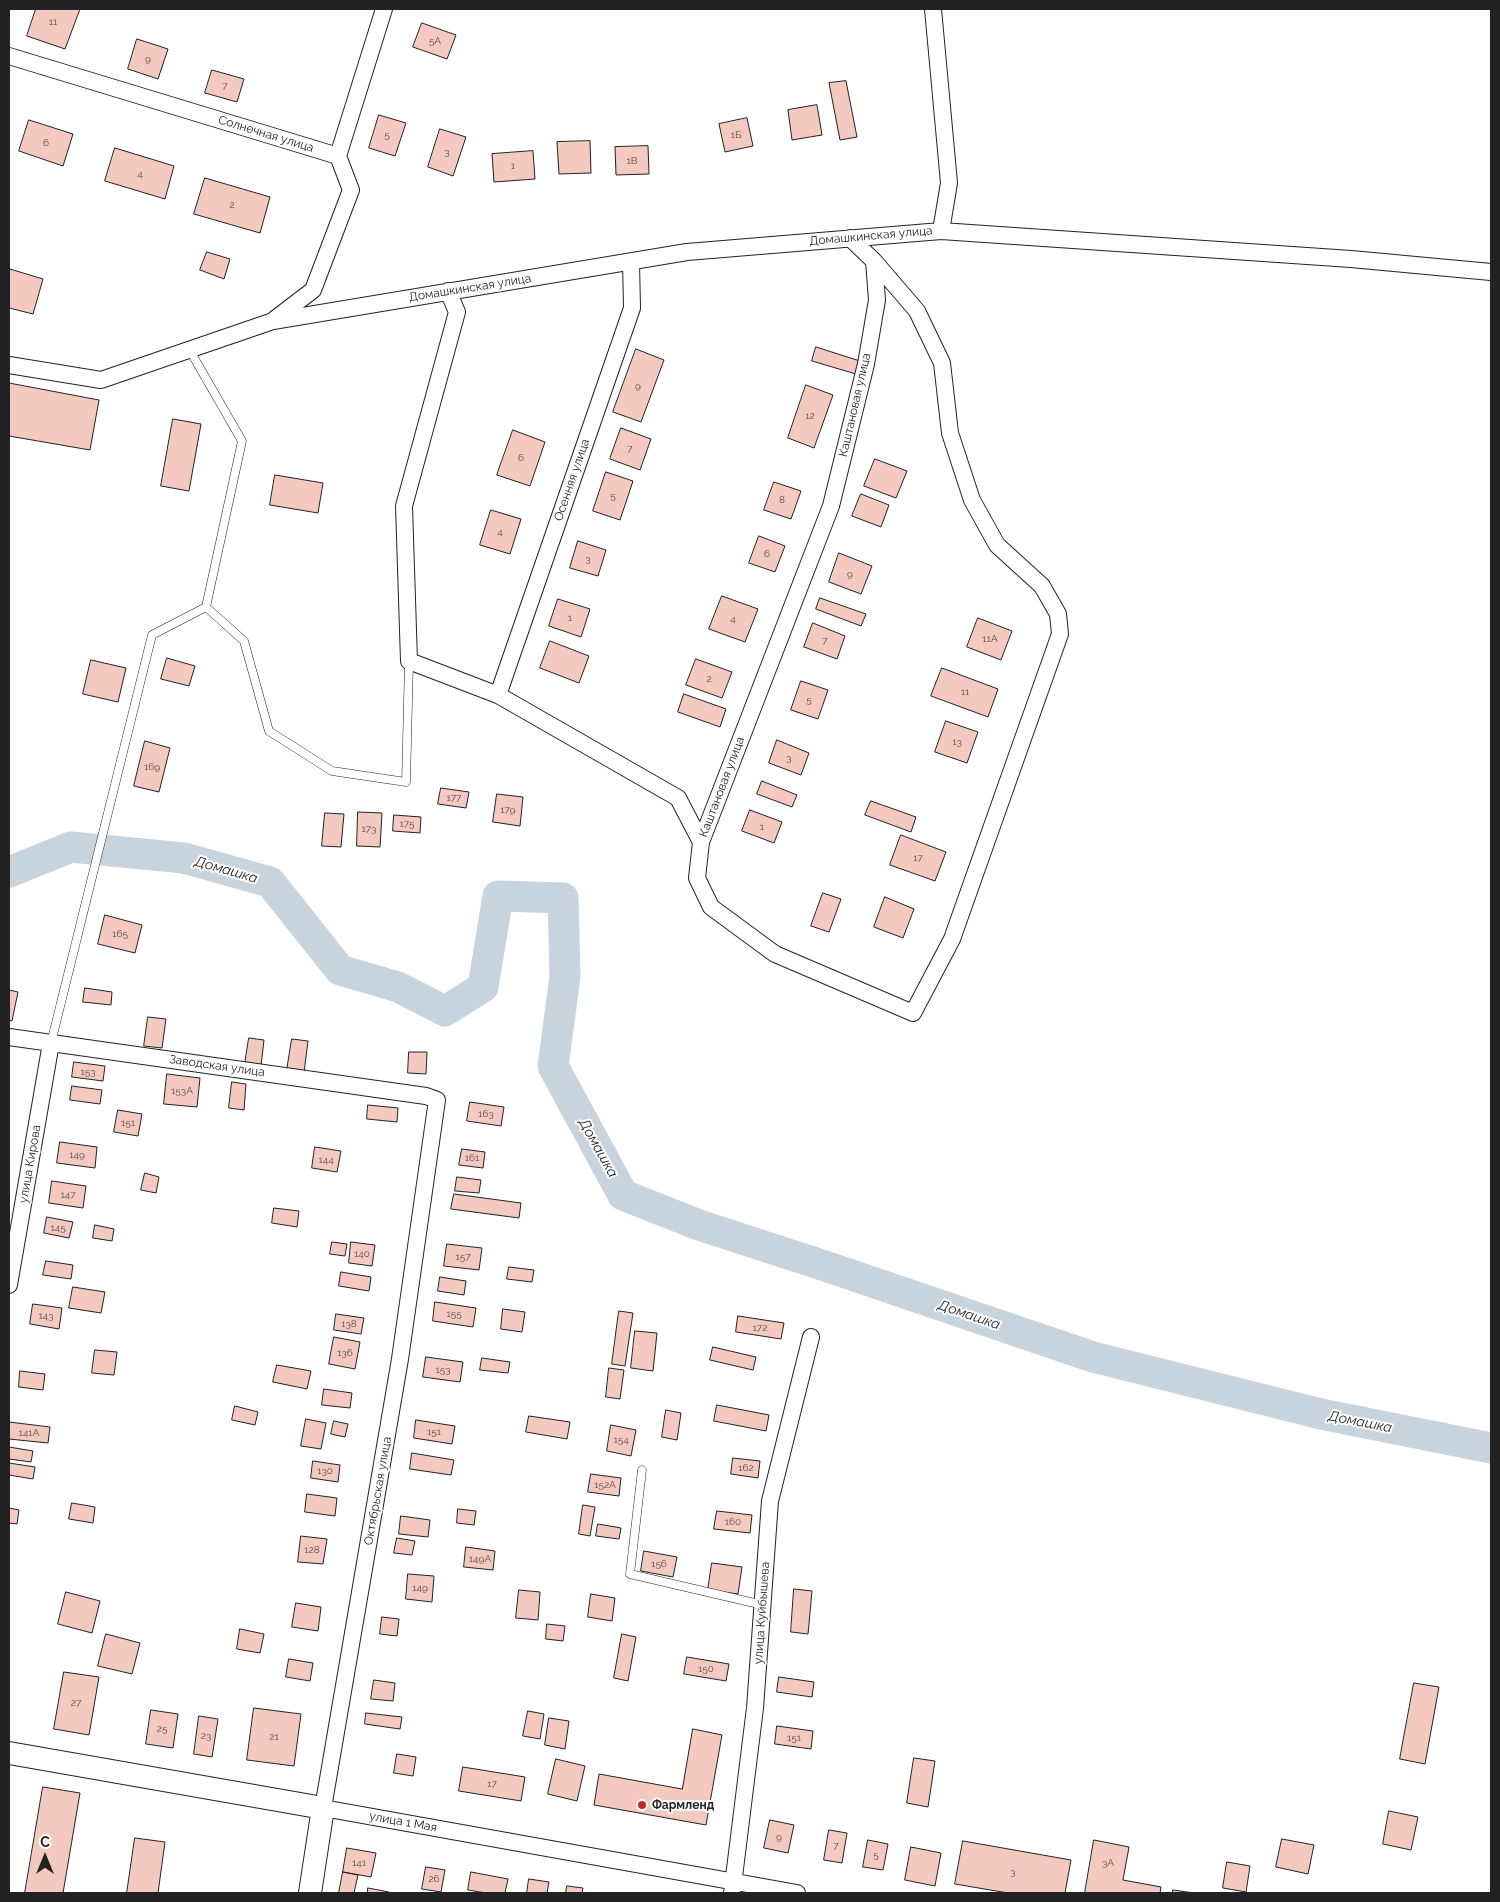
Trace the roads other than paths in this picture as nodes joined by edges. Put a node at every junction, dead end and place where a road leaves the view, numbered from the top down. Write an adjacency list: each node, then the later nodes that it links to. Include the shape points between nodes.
1 (384, 9): 4 (street)
2 (933, 9): 5 (street, via 949,183)
3 (9, 56): 4 (street, Солнечная улица)
4 (338, 156): 11 (street, via 351,190 313,290)
5 (941, 231): 6 (street, Домашкинская улица); 9 (street, Домашкинская улица, via 1351,259)
6 (850, 238): 7 (street, Домашкинская улица, via 688,252); 8 (street)
7 (631, 262): 10 (street, Домашкинская улица); 16 (street, Осенняя улица, via 632,308)
8 (874, 262): 17 (street, Каштановая улица, via 877,300 866,364 831,506); 17 (street, Каштановая улица, via 917,311 942,363 950,433 972,500 997,545 1042,586 1058,614 1060,634 952,939 913,1014 775,954 711,907 697,878)
9 (1491, 272)
10 (448, 291): 11 (street, Домашкинская улица); 15 (street, via 457,312 404,506)
11 (274, 320): 12 (street, Домашкинская улица)
12 (190, 349): 13 (street, Домашкинская улица, via 101,380); 14 (lane, via 242,441)
13 (9, 365)
14 (206, 608): 15 (lane, via 244,641 269,731 332,771 406,782); 19 (lane, via 152,634)
15 (409, 661): 16 (street)
16 (498, 695): 17 (street, via 678,798)
17 (701, 842)
18 (9, 1037): 19 (street, Заводская улица)
19 (51, 1043): 20 (street, Заводская улица); 21 (street, улица Кирова)
20 (426, 1096): 26 (street, Октябрьская улица, via 437,1100 400,1360)
21 (9, 1285)
22 (811, 1337): 24 (street, улица Куйбышева, via 770,1501)
23 (642, 1470): 24 (lane, via 630,1574)
24 (763, 1605): 27 (street, улица Куйбышева, via 755,1708)
25 (9, 1753): 26 (main road, улица 1 Мая)
26 (323, 1808): 27 (street, улица 1 Мая); 28 (main road, Октябрьская улица)
27 (733, 1888): 29 (street, улица 1 Мая)
28 (310, 1893)
29 (797, 1893)

